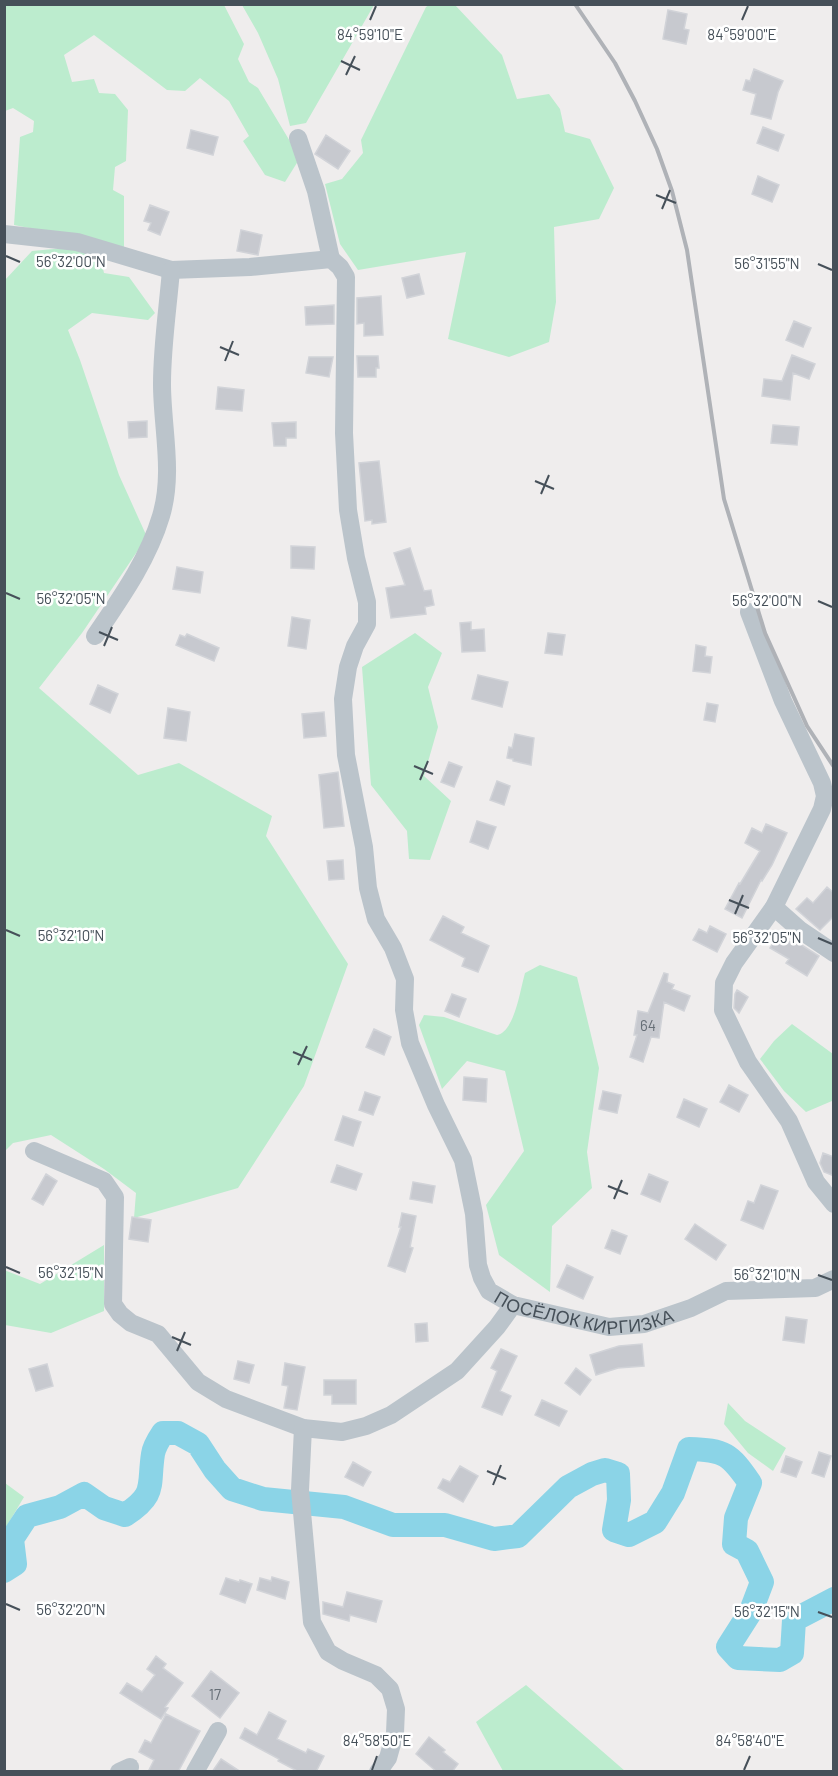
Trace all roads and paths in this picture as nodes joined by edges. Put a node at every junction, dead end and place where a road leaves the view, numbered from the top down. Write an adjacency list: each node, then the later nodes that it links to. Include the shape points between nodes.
1 (298, 138): 3 (street, ПОСЁЛОК КИРГИЗКА, via 316,191)
2 (4, 234): 4 (street, via 77,242)
3 (331, 259): 4 (street); 12 (street, ПОСЁЛОК КИРГИЗКА, via 346,277 344,423 348,510 367,602 367,624 354,646 343,699 346,755 368,888 376,919 405,979 404,1010 410,1043 463,1160 482,1278 489,1291)
4 (171, 270): 6 (street, via 162,384 166,451 161,515 130,584)
5 (749, 612): 7 (street, via 825,796)
6 (95, 636)
7 (774, 908): 8 (street); 10 (street, via 734,963 724,983 723,1010 748,1062 789,1121 816,1182)
8 (834, 953)
9 (34, 1151): 13 (street, via 104,1181 115,1197 113,1304 120,1314 158,1334 198,1382 226,1399)
10 (834, 1204)
11 (834, 1279): 12 (street, ПОСЁЛОК КИРГИЗКА, via 815,1288 726,1290 691,1308 644,1324 609,1327)
12 (513, 1305): 13 (street, via 458,1371 391,1415 342,1432)
13 (303, 1428): 16 (street, via 300,1490 312,1622 328,1652 376,1675 390,1689 396,1709 395,1733)
14 (218, 1731): 15 (street)
15 (195, 1772)
16 (378, 1772)

